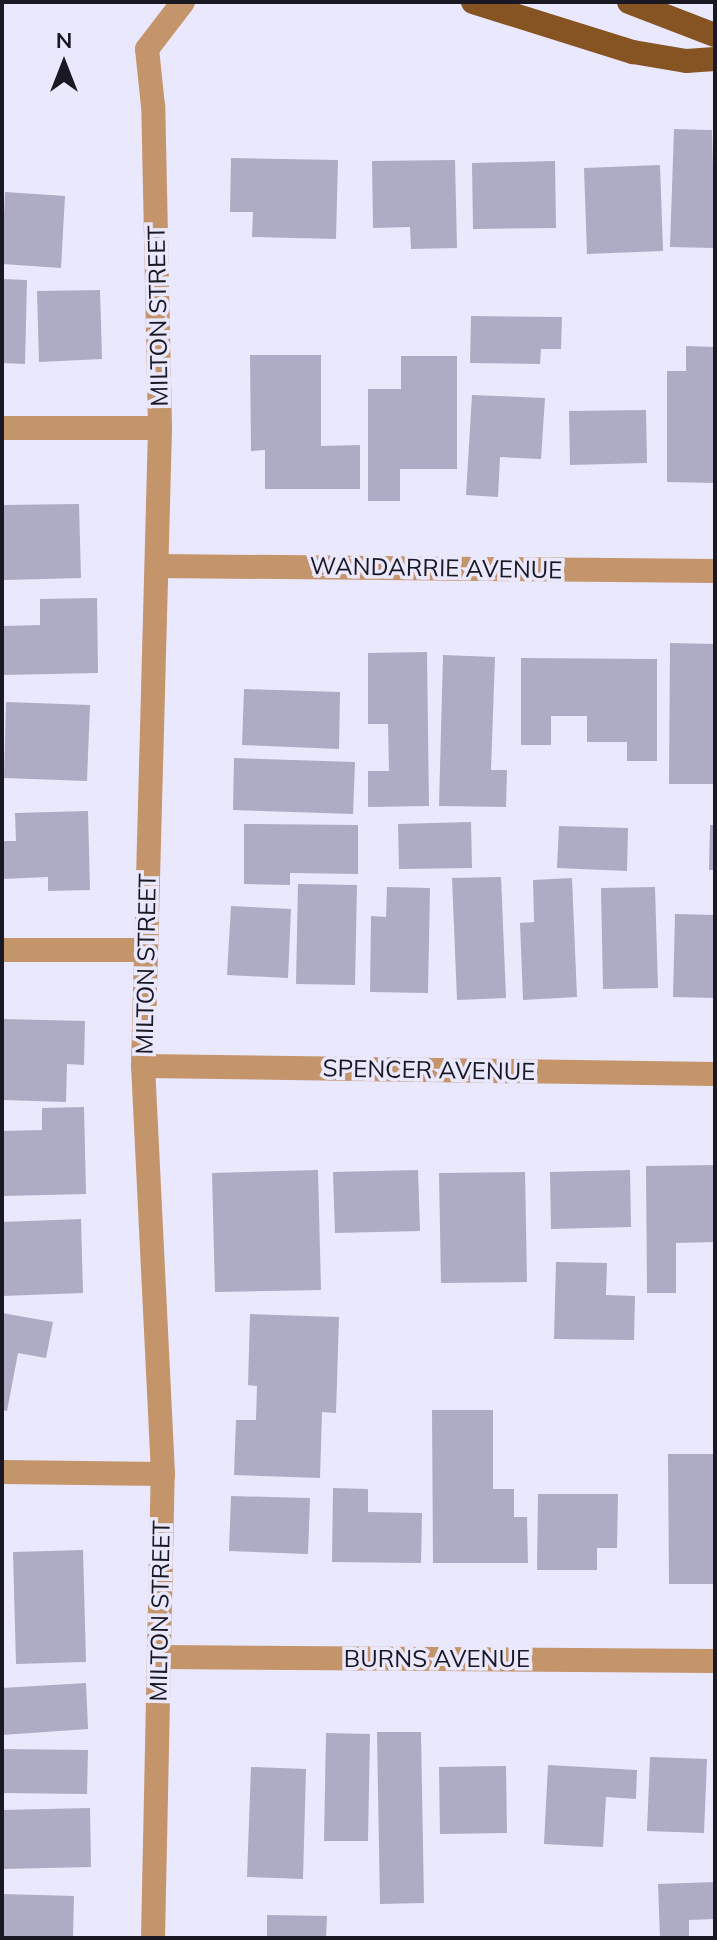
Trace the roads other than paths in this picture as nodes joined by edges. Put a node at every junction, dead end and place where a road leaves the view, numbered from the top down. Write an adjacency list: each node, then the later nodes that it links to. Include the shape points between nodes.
1 (183, 2): 7 (street, MILTON STREET, via 147,49 153,106)
2 (473, 2): 5 (main road, via 633,52 686,61)
3 (629, 2): 4 (main road)
4 (715, 35)
5 (715, 59)
6 (2, 428): 7 (street)
7 (160, 428): 8 (street, MILTON STREET)
8 (157, 566): 9 (street, WANDARRIE AVENUE); 11 (street, MILTON STREET)
9 (715, 571)
10 (2, 950): 11 (street)
11 (146, 950): 12 (street, MILTON STREET)
12 (143, 1066): 13 (street, SPENCER AVENUE); 15 (street, MILTON STREET)
13 (715, 1074)
14 (2, 1472): 15 (street)
15 (163, 1474): 16 (street, MILTON STREET)
16 (159, 1657): 17 (street, BURNS AVENUE); 18 (street, MILTON STREET)
17 (715, 1661)
18 (153, 1938)

